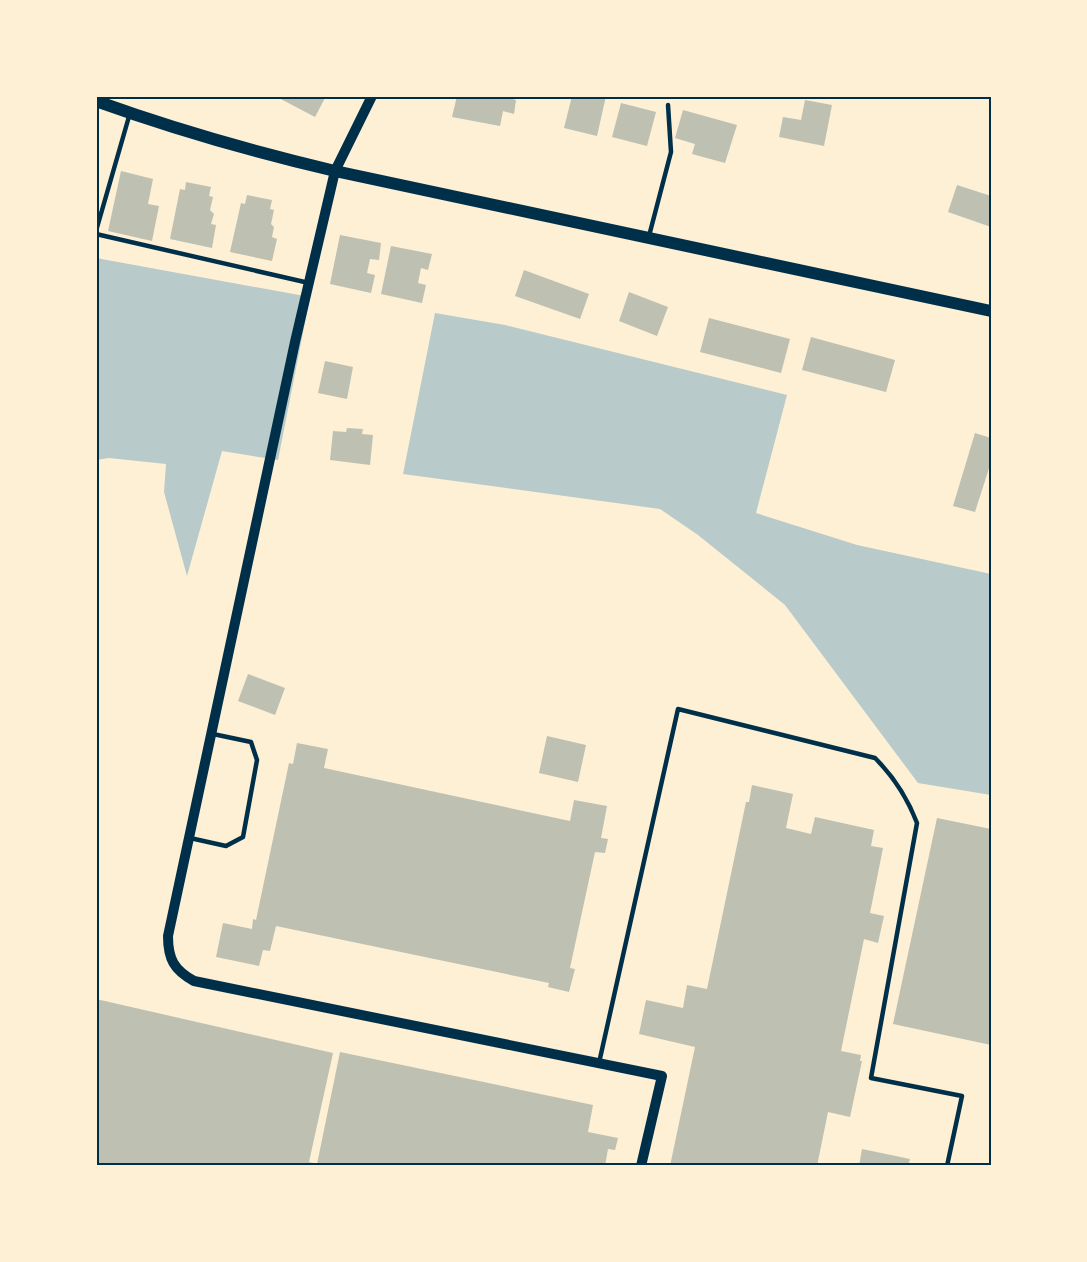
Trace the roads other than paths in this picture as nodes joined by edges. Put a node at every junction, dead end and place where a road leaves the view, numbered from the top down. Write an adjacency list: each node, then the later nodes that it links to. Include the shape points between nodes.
1 (372, 96): 5 (street)
2 (96, 101): 4 (main road)
3 (668, 105): 7 (lane, via 671,152)
4 (130, 113): 5 (main road, via 229,145); 6 (lane)
5 (335, 171): 7 (main road); 8 (street)
6 (96, 233): 8 (lane)
7 (648, 238): 9 (main road)
8 (309, 283): 10 (street)
9 (991, 310)
10 (212, 734): 11 (street); 11 (lane, via 250,742 257,760 243,837 226,846)
11 (190, 838): 12 (street, via 168,936 168,951 183,975 236,991)
12 (599, 1063): 13 (street, via 662,1077); 14 (lane, via 678,709 875,758 900,788 916,823 871,1078 962,1096)
13 (641, 1166)
14 (947, 1166)

